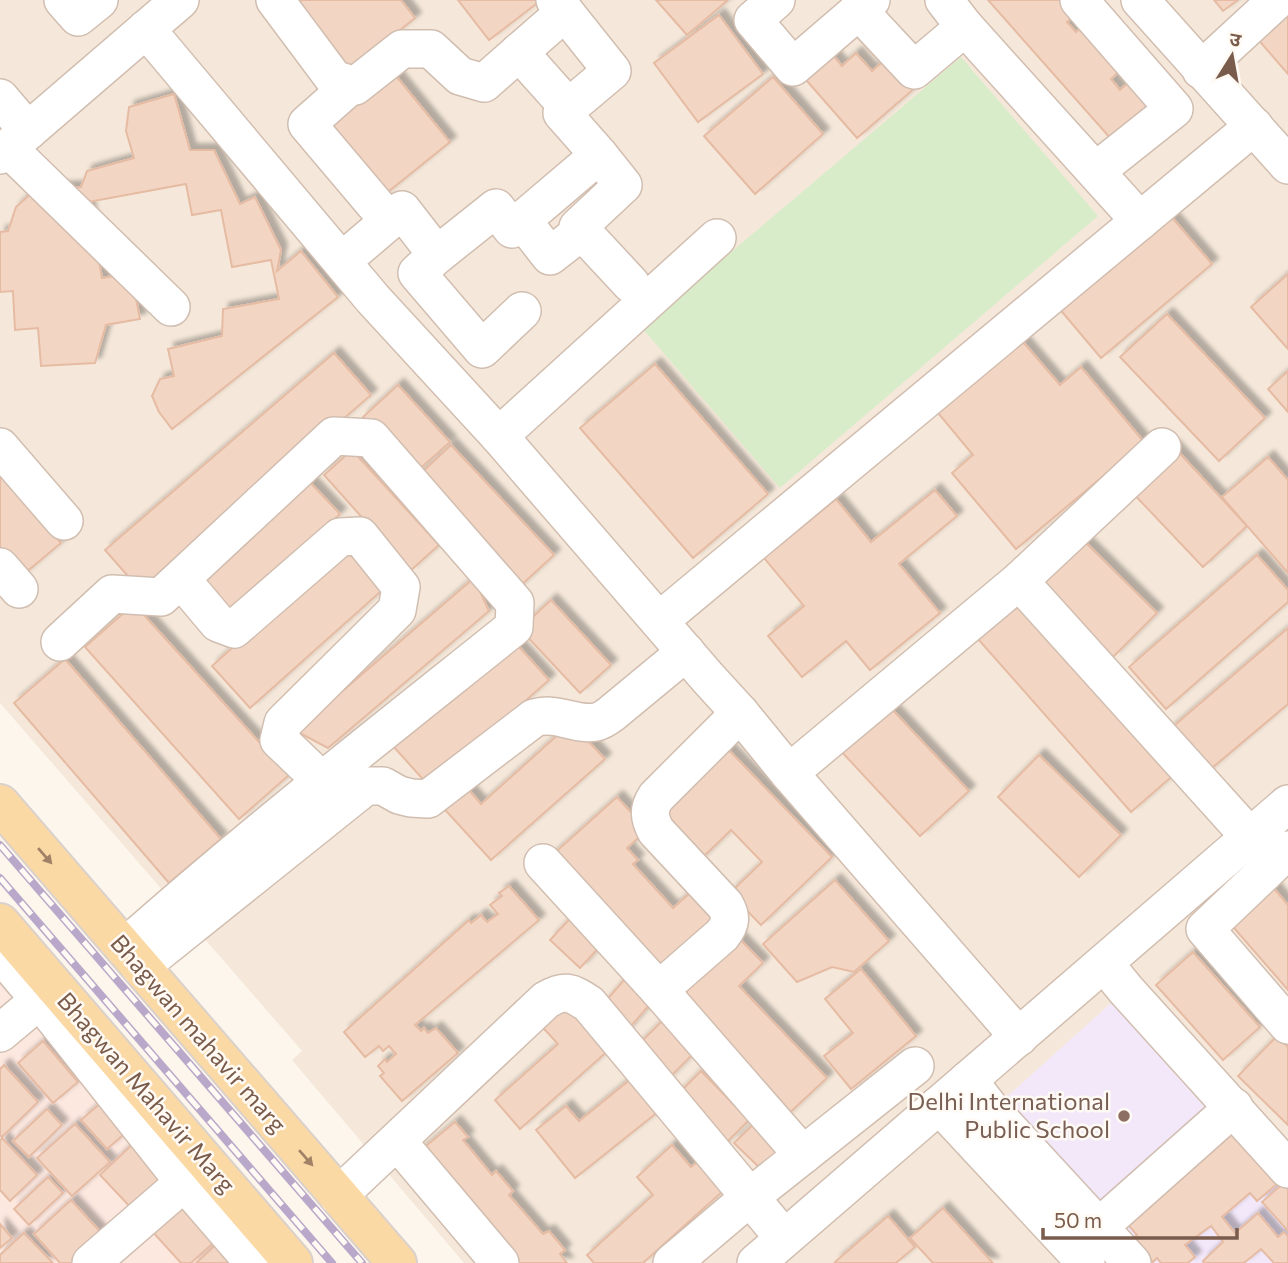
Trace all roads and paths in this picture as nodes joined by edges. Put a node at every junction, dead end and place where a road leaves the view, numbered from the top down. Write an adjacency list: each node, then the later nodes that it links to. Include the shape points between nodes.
1 (63, 0): 2 (street, via 78,17)
2 (99, 0)
3 (180, 0): 12 (street)
4 (275, 0): 15 (street, via 334,79)
5 (776, 0): 9 (street, via 753,20 793,67)
6 (1079, 0): 21 (street, via 1174,109)
7 (1140, 0): 14 (street)
8 (1278, 0): 14 (street)
9 (864, 5): 11 (street, via 914,70)
10 (560, 6): 13 (street); 17 (street, via 612,71)
11 (955, 13): 21 (street)
12 (146, 29): 19 (street); 28 (street)
13 (519, 52): 15 (street, via 484,83 460,76 431,49 402,49); 17 (street)
14 (1201, 70): 18 (street)
15 (351, 85): 23 (street, via 307,124)
16 (0, 98): 19 (street)
17 (569, 108): 20 (street, via 562,113)
18 (1275, 141): 24 (street)
19 (12, 145): 30 (street)
20 (599, 155): 22 (street); 25 (street, via 624,185 578,227)
21 (1096, 171): 24 (street)
22 (522, 220): 25 (street, via 550,256); 27 (street, via 512,229 496,208)
23 (389, 221): 27 (street, via 402,210); 28 (street)
24 (1140, 221): 38 (street)
25 (582, 231): 29 (street)
26 (717, 238): 32 (street)
27 (438, 256): 31 (street, via 417,272 482,349)
28 (342, 261): 32 (street)
29 (631, 284)
30 (171, 307)
31 (522, 311)
32 (499, 436): 38 (street)
33 (0, 447): 35 (street)
34 (1162, 447): 37 (street)
35 (64, 521)
36 (181, 579): 39 (street, via 161,597 112,594); 43 (street, via 218,623 234,629 340,537 360,536 401,587 397,610 283,723 279,740); 43 (street, via 334,436 371,438 515,603 513,627)
37 (1019, 581): 42 (street); 46 (street)
38 (659, 621): 40 (street)
39 (60, 642)
40 (686, 652): 41 (street); 52 (street, via 597,722 544,715 534,718 428,799 366,786)
41 (740, 713): 42 (street); 54 (street, via 651,804 656,831 725,905 731,919 722,934)
42 (789, 773): 58 (street)
43 (322, 781): 52 (street, via 164,913)
44 (0, 804): 52 (main road, Bhagwan mahavir marg, one-way to 52)
45 (1288, 804): 46 (street)
46 (1275, 857): 48 (street); 50 (street)
47 (543, 863): 54 (street)
48 (1178, 898): 50 (street); 53 (street)
49 (0, 923): 55 (main road, Bhagwan Mahavir Marg)
50 (1205, 929): 56 (street)
51 (0, 953): 55 (street)
52 (132, 957): 67 (main road, Bhagwan mahavir marg, one-way to 67)
53 (1104, 963): 58 (street); 62 (street)
54 (659, 990): 64 (street)
55 (47, 993): 57 (street); 66 (main road, Bhagwan Mahavir Marg)
56 (1288, 1025)
57 (0, 1032)
58 (1019, 1037): 60 (street)
59 (915, 1066): 64 (street)
60 (968, 1080): 61 (street); 69 (street)
61 (939, 1105): 70 (street); 78 (street)
62 (1234, 1107): 65 (street); 69 (street)
63 (397, 1141): 67 (street); 68 (street, via 546,1000 559,993 574,994 589,1004); 75 (street)
64 (803, 1155): 68 (street)
65 (1288, 1169)
66 (195, 1172): 71 (street); 72 (street); 73 (main road, Bhagwan Mahavir Marg)
67 (338, 1196): 74 (main road, Bhagwan mahavir marg)
68 (750, 1197): 70 (street); 76 (street)
69 (1099, 1227): 79 (street)
70 (784, 1238): 77 (street)
71 (91, 1263)
72 (254, 1263)
73 (293, 1263)
74 (397, 1263)
75 (500, 1263)
76 (672, 1263)
77 (756, 1263)
78 (1086, 1263)
79 (1132, 1263)

